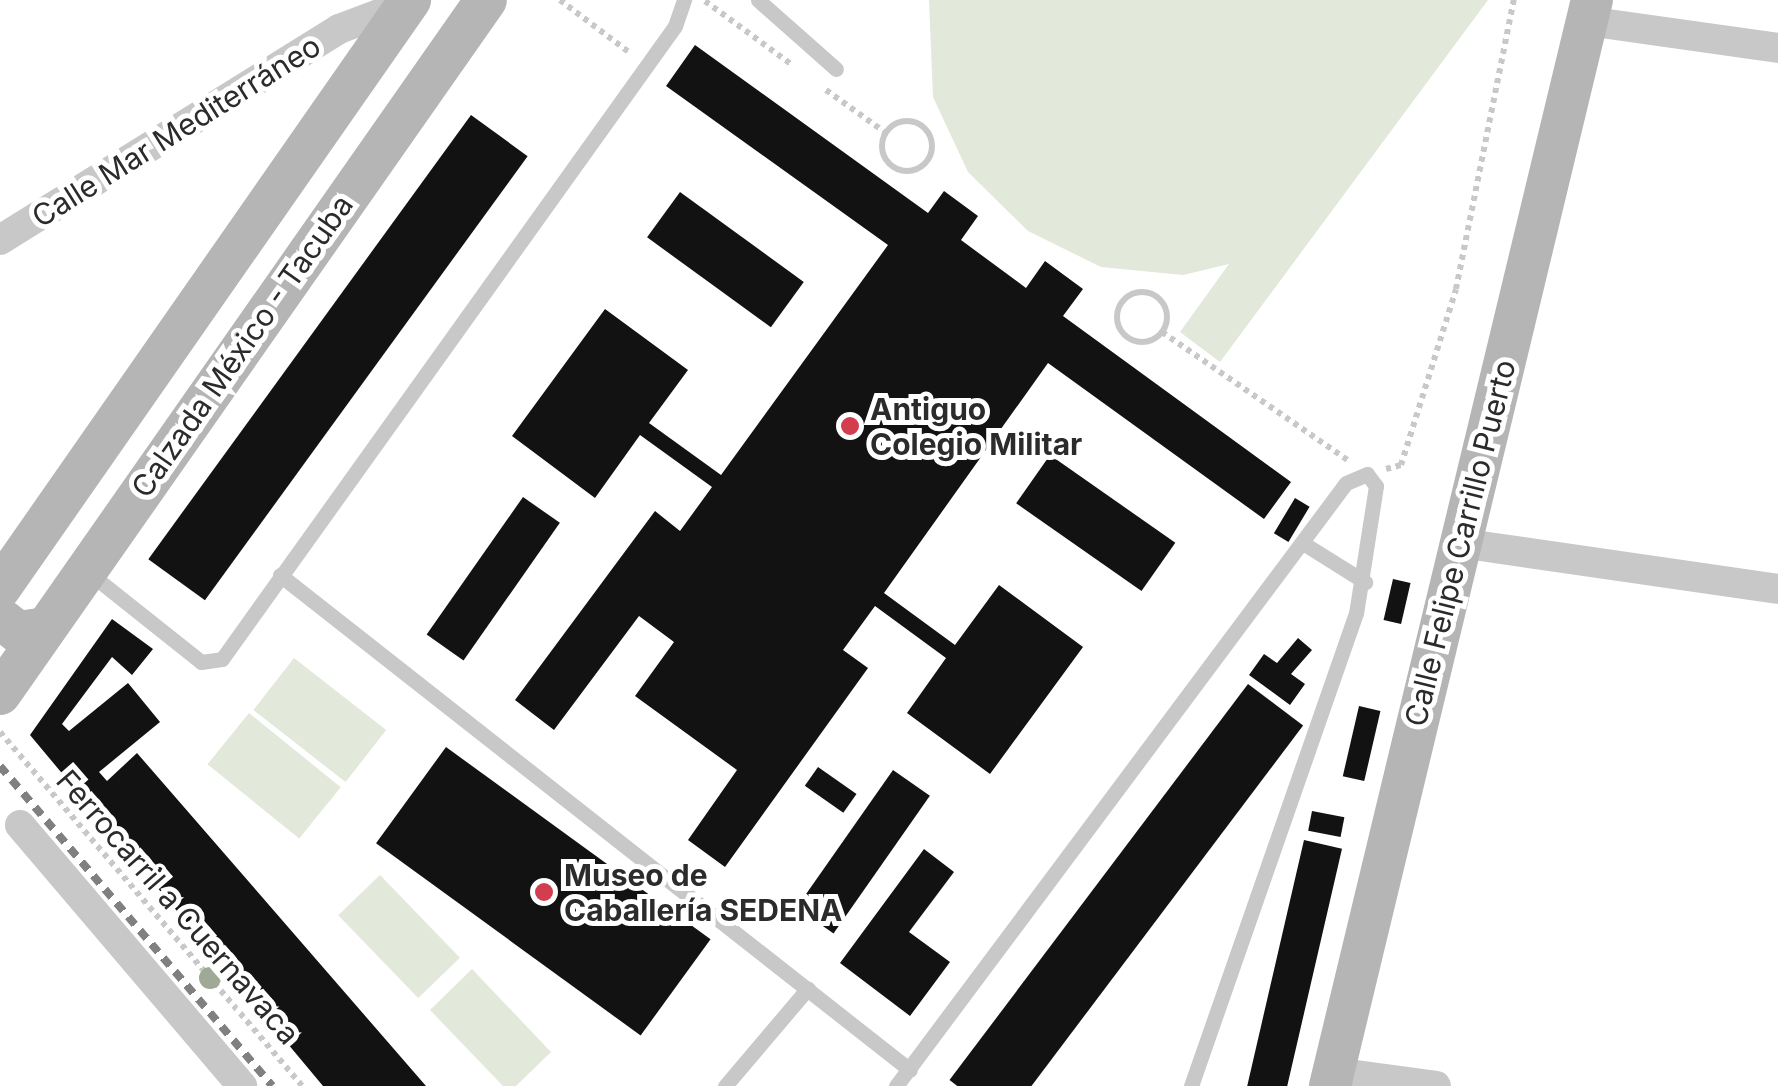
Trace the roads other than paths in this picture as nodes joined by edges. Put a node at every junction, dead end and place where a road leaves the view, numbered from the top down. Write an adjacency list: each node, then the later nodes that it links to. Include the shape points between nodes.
1 (486, 0): 11 (main road, Calzada México - Tacuba)
2 (684, 0): 12 (lane, via 646,66)
3 (758, 0): 7 (lane)
4 (408, 1): 8 (street, Calle Mar Mediterráneo, via 339,29); 15 (main road, Calzada México - Tacuba)
5 (1590, 10): 6 (street); 9 (main road, Calle Felipe Carrillo Puerto)
6 (1778, 48)
7 (836, 69)
8 (0, 240)
9 (1460, 543): 14 (street); 21 (main road, Calle Felipe Carrillo Puerto)
10 (1306, 544): 13 (lane); 13 (lane, via 1346,483 1368,474 1376,486); 20 (lane)
11 (86, 569): 12 (lane, via 212,664); 16 (main road, Calzada México - Tacuba)
12 (280, 576): 19 (lane)
13 (1365, 582): 25 (lane)
14 (1778, 589)
15 (1, 596): 16 (main road, via 18,632)
16 (45, 628): 17 (main road, Calzada México - Tacuba)
17 (0, 694)
18 (20, 825): 22 (street)
19 (808, 988): 20 (lane); 23 (lane)
20 (910, 1070): 24 (lane)
21 (1332, 1079): 26 (street)
22 (242, 1086)
23 (725, 1086)
24 (896, 1086)
25 (1191, 1086)
26 (1436, 1086)

